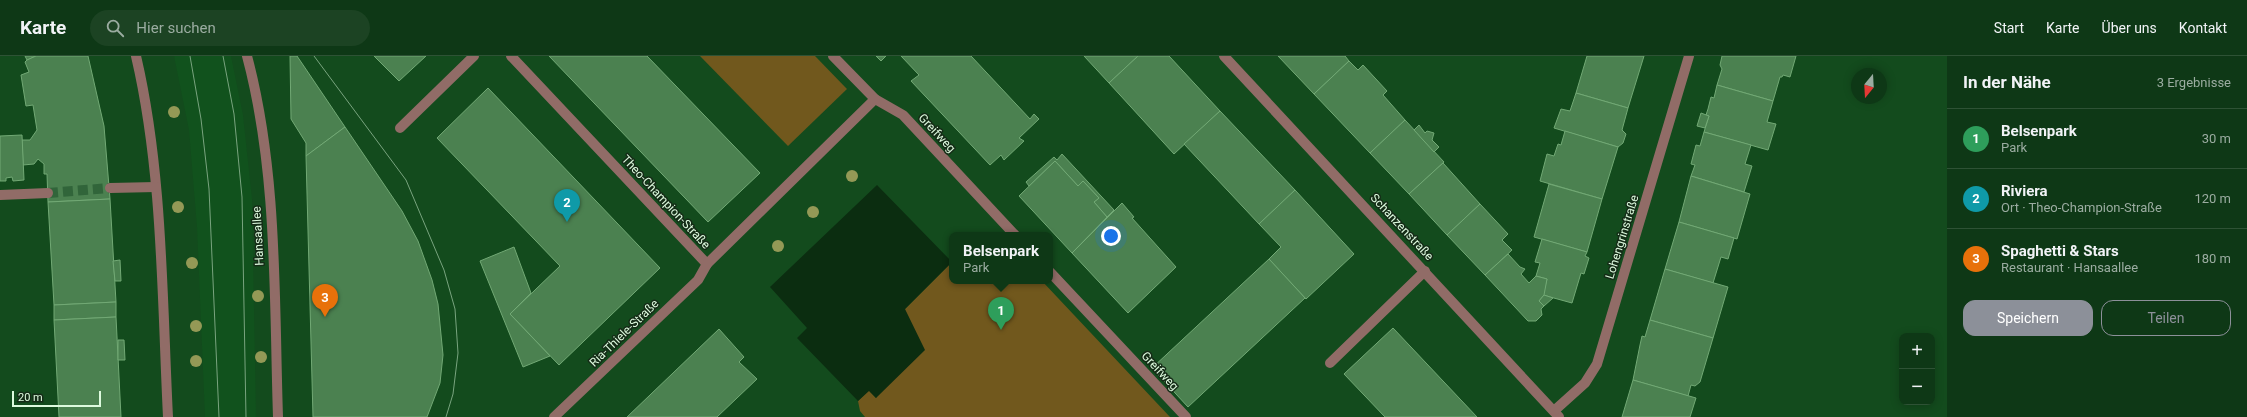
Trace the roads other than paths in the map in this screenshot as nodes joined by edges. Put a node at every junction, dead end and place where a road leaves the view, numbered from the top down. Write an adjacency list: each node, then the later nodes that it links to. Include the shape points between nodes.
1 (136, 56): 10 (street, via 144,90)
2 (247, 56): 21 (street, Hansaallee, via 262,132 268,189)
3 (474, 56): 9 (street)
4 (511, 56): 15 (street, Theo-Champion-Straße)
5 (833, 56): 8 (street, Greifweg)
6 (1224, 56): 16 (street, Schanzenstraße)
7 (1689, 56): 19 (street, Lohengrinstraße, via 1597,364 1585,383)
8 (875, 99): 14 (street, Greifweg, via 903,115); 15 (street, Theo-Champion-Straße)
9 (400, 128)
10 (156, 187): 11 (street); 20 (street)
11 (110, 188)
12 (48, 193): 13 (street)
13 (0, 195)
14 (1012, 232)
15 (707, 264): 22 (street, Ria-Thiele-Straße, via 698,280)
16 (1425, 271): 18 (street); 19 (street, Schanzenstraße)
17 (1053, 275): 23 (street, Greifweg)
18 (1330, 363)
19 (1557, 414)
20 (168, 417)
21 (278, 417)
22 (554, 417)
23 (1186, 417)

